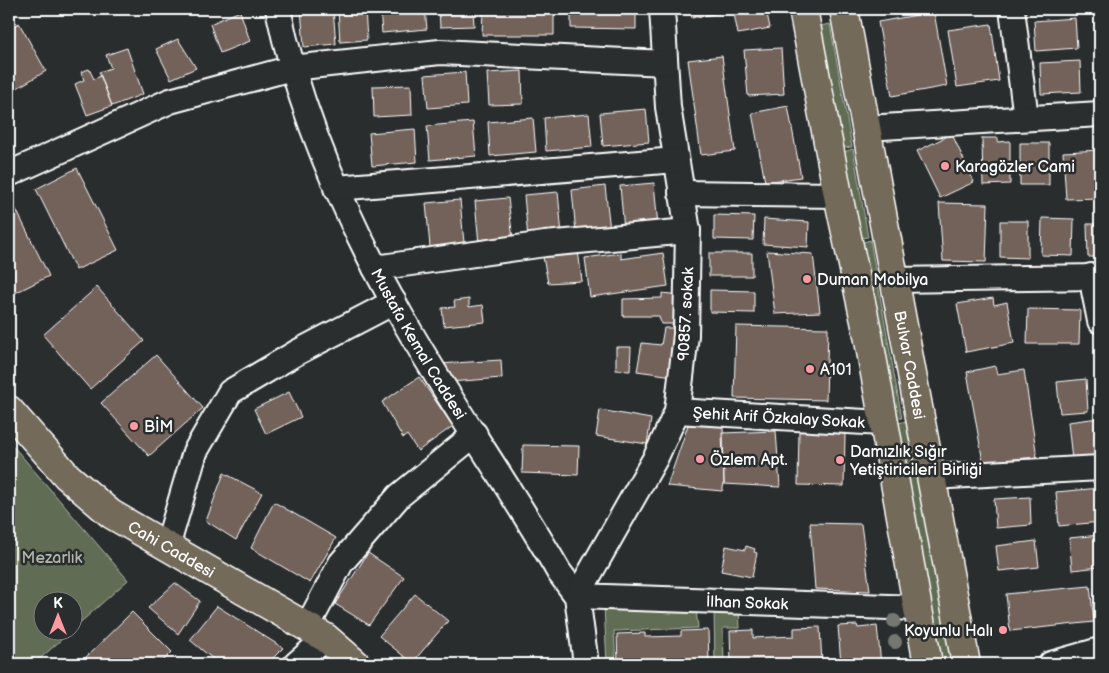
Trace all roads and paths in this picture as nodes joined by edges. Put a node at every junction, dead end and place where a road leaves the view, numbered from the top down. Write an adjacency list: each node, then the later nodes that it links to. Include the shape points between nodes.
1 (278, 9): 7 (street, Mustafa Kemal Caddesi)
2 (662, 9): 6 (street, 90857. sokak)
3 (803, 9): 15 (main road)
4 (844, 9): 10 (main road, Bulvar Caddesi)
5 (1012, 9): 9 (street)
6 (665, 63): 7 (street, via 440,52); 11 (street, 90857. sokak)
7 (292, 68): 12 (street, via 170,102); 13 (street, Mustafa Kemal Caddesi)
8 (1100, 114): 9 (street)
9 (1026, 118): 10 (street)
10 (866, 128): 19 (main road, Bulvar Caddesi)
11 (676, 160): 13 (street); 14 (street, 90857. sokak)
12 (9, 174)
13 (336, 188): 17 (street, Mustafa Kemal Caddesi)
14 (681, 193): 15 (street); 16 (street, 90857. sokak)
15 (838, 196): 23 (main road, via 868,335)
16 (688, 231): 17 (street, via 545,244); 22 (street, 90857. sokak, via 686,335)
17 (375, 268): 20 (street, Mustafa Kemal Caddesi)
18 (1096, 276): 19 (street); 21 (street)
19 (894, 280): 27 (main road, Bulvar Caddesi)
20 (394, 302): 25 (street, Mustafa Kemal Caddesi); 28 (street, via 230,392 195,452)
21 (1100, 321)
22 (677, 411): 23 (street, Şehit Arif Özkalay Sokak); 29 (street, 90857. sokak, via 656,456)
23 (882, 423): 30 (main road)
24 (13, 424): 28 (main road, Cahi Caddesi, via 111,514)
25 (474, 434): 29 (street, Mustafa Kemal Caddesi); 31 (street, via 399,496 341,563)
26 (1100, 468): 27 (street)
27 (931, 477): 37 (main road, Bulvar Caddesi)
28 (167, 548): 31 (main road, Cahi Caddesi)
29 (577, 596): 30 (street, İlhan Sokak); 35 (street, Mustafa Kemal Caddesi)
30 (917, 608): 36 (main road)
31 (316, 633): 33 (street); 34 (main road, Cahi Caddesi)
32 (1100, 650): 38 (street)
33 (296, 664)
34 (356, 664)
35 (586, 664)
36 (928, 664)
37 (966, 664)
38 (1051, 664)

